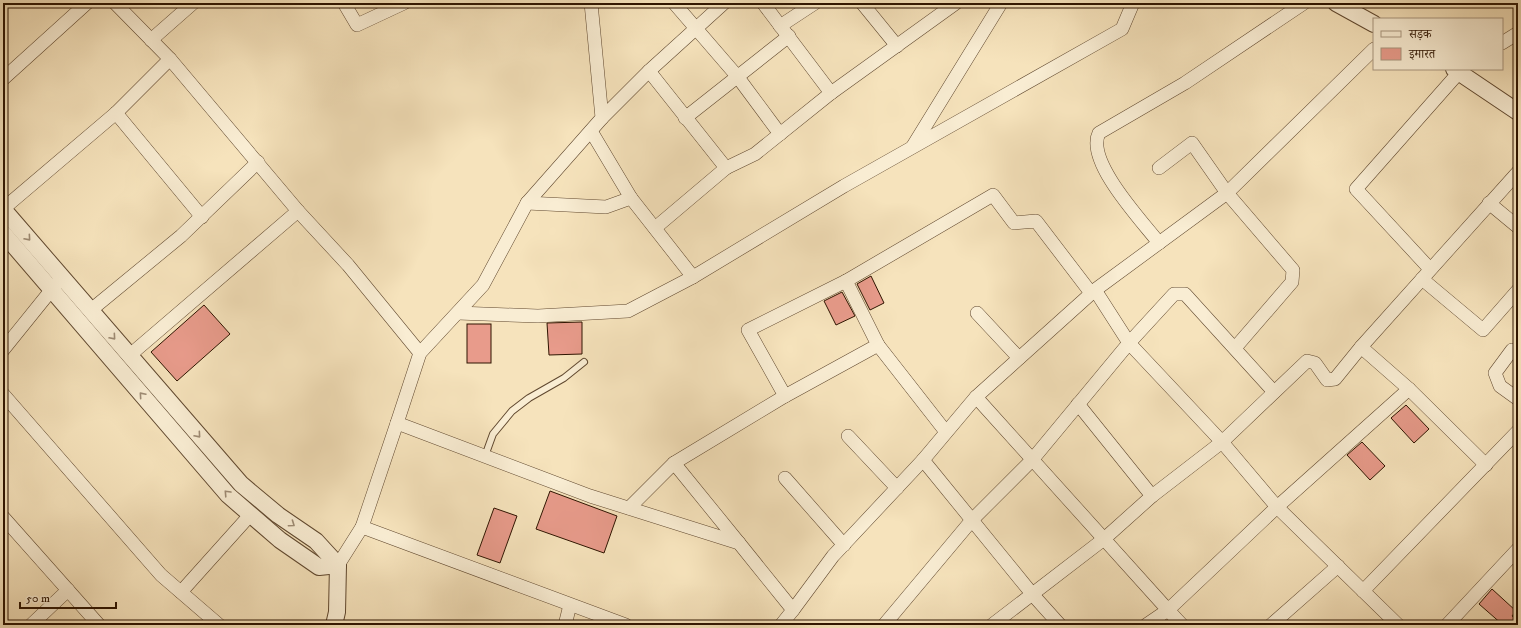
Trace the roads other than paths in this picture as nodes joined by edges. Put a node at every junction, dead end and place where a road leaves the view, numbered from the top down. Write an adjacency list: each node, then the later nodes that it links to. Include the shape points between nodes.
1 (87, 3): 30 (street)
2 (115, 3): 22 (street)
3 (193, 3): 22 (street)
4 (344, 3): 5 (street, via 357,25)
5 (404, 3)
6 (591, 3): 34 (street)
7 (674, 3): 19 (street)
8 (724, 3): 19 (street)
9 (763, 3): 18 (street)
10 (815, 3): 18 (street)
11 (862, 3): 24 (street)
12 (1001, 3): 38 (street)
13 (1133, 3): 38 (street, via 1122,29)
14 (1304, 3): 53 (street, via 1185,83 1099,132 1096,146 1108,178)
15 (1336, 3): 17 (street)
16 (952, 4): 24 (street)
17 (1373, 23)
18 (780, 26): 21 (street)
19 (696, 28): 28 (street); 29 (street)
20 (1518, 33): 23 (street)
21 (789, 36): 29 (street); 31 (street)
22 (151, 40): 26 (street)
23 (1503, 43)
24 (897, 46): 31 (street)
25 (1373, 50): 43 (street)
26 (170, 59): 33 (street); 39 (street)
27 (1458, 70): 32 (street); 54 (street, via 1356,189)
28 (649, 71): 34 (street); 35 (street)
29 (737, 76): 35 (street); 37 (street)
30 (3, 79)
31 (831, 93): 37 (street)
32 (1518, 112)
33 (116, 114): 47 (street); 49 (street)
34 (602, 118): 36 (street)
35 (685, 118): 40 (street)
36 (590, 131): 44 (street); 45 (street)
37 (780, 134): 40 (street, via 755,154)
38 (912, 148): 56 (street)
39 (258, 162): 48 (street); 49 (street)
40 (726, 168): 50 (street)
41 (1159, 168): 43 (street, via 1192,143)
42 (1518, 172): 46 (street)
43 (1227, 193): 53 (street); 67 (street, via 1293,270 1292,282)
44 (631, 198): 45 (street, via 606,207); 50 (street)
45 (527, 203): 62 (street, via 483,286)
46 (1489, 203): 51 (street); 54 (street)
47 (3, 209): 55 (street, one-way to 55)
48 (298, 211): 70 (street, via 348,265); 71 (street)
49 (202, 217): 61 (street)
50 (655, 228): 56 (street)
51 (1518, 228)
52 (3, 233): 58 (street)
53 (1159, 243): 60 (street)
54 (1426, 274): 59 (street, via 1482,330); 66 (street)
55 (62, 277): 58 (street); 61 (street)
56 (693, 277): 62 (street, via 628,311 538,316)
57 (846, 281): 60 (street, via 993,195 1014,223 1036,221); 65 (street); 77 (street, via 748,330)
58 (52, 289): 68 (street); 96 (street, one-way to 58, via 228,495)
59 (1518, 290)
60 (1093, 292): 64 (street); 72 (street)
61 (91, 310): 71 (street, one-way to 71)
62 (458, 312): 70 (street)
63 (976, 313): 72 (street)
64 (1129, 343): 67 (street, via 1174,294 1185,294); 80 (street); 85 (street)
65 (878, 345): 77 (street); 83 (street)
66 (1361, 347): 74 (street); 75 (street, via 1335,379 1327,380 1315,363 1307,361)
67 (1235, 348): 75 (street)
68 (3, 350)
69 (1512, 350): 79 (street, via 1495,372 1500,386)
70 (420, 353): 81 (street)
71 (130, 355): 104 (street, one-way to 104, via 241,484 278,515 316,541)
72 (1019, 358): 78 (street)
73 (584, 362): 86 (lane, via 512,411 493,434)
74 (1408, 389): 90 (street); 94 (street)
75 (1274, 392): 85 (street)
76 (3, 394): 108 (street, via 161,575)
77 (785, 396): 89 (street)
78 (976, 397): 83 (street); 88 (street)
79 (1518, 399)
80 (1078, 404): 88 (street); 93 (street)
81 (397, 423): 86 (street); 99 (street)
82 (1518, 431): 90 (street)
83 (946, 432): 87 (street)
84 (848, 436): 92 (street)
85 (1222, 442): 93 (street); 94 (street)
86 (485, 456): 95 (street)
87 (923, 460): 92 (street); 98 (street)
88 (1032, 460): 98 (street); 100 (street)
89 (674, 463): 95 (street); 101 (street)
90 (1486, 465): 107 (street)
91 (785, 478): 102 (street)
92 (897, 488): 102 (street)
93 (1152, 496): 100 (street)
94 (1277, 507): 105 (street); 112 (street)
95 (629, 508): 101 (street)
96 (251, 514): 104 (street, via 280,540 319,567); 108 (street)
97 (3, 517): 106 (street)
98 (972, 520): 109 (street); 120 (street)
99 (362, 527): 104 (street); 110 (street)
100 (1104, 539): 109 (street); 112 (street)
101 (739, 543): 111 (street)
102 (844, 545): 111 (street)
103 (1518, 549): 127 (street)
104 (338, 564): 113 (street)
105 (1338, 566): 107 (street); 125 (street)
106 (68, 590): 114 (street); 115 (street)
107 (1363, 591): 126 (street)
108 (181, 592): 116 (street)
109 (1033, 595): 121 (street); 122 (street)
110 (570, 605): 117 (street); 118 (street)
111 (793, 610): 119 (street)
112 (1168, 610): 123 (street); 124 (street)
113 (335, 622)
114 (31, 625)
115 (99, 625)
116 (219, 625)
117 (565, 625)
118 (626, 625)
119 (781, 625)
120 (884, 625)
121 (992, 625)
122 (1060, 625)
123 (1146, 625)
124 (1182, 625)
125 (1271, 625)
126 (1398, 625)
127 (1447, 625)

